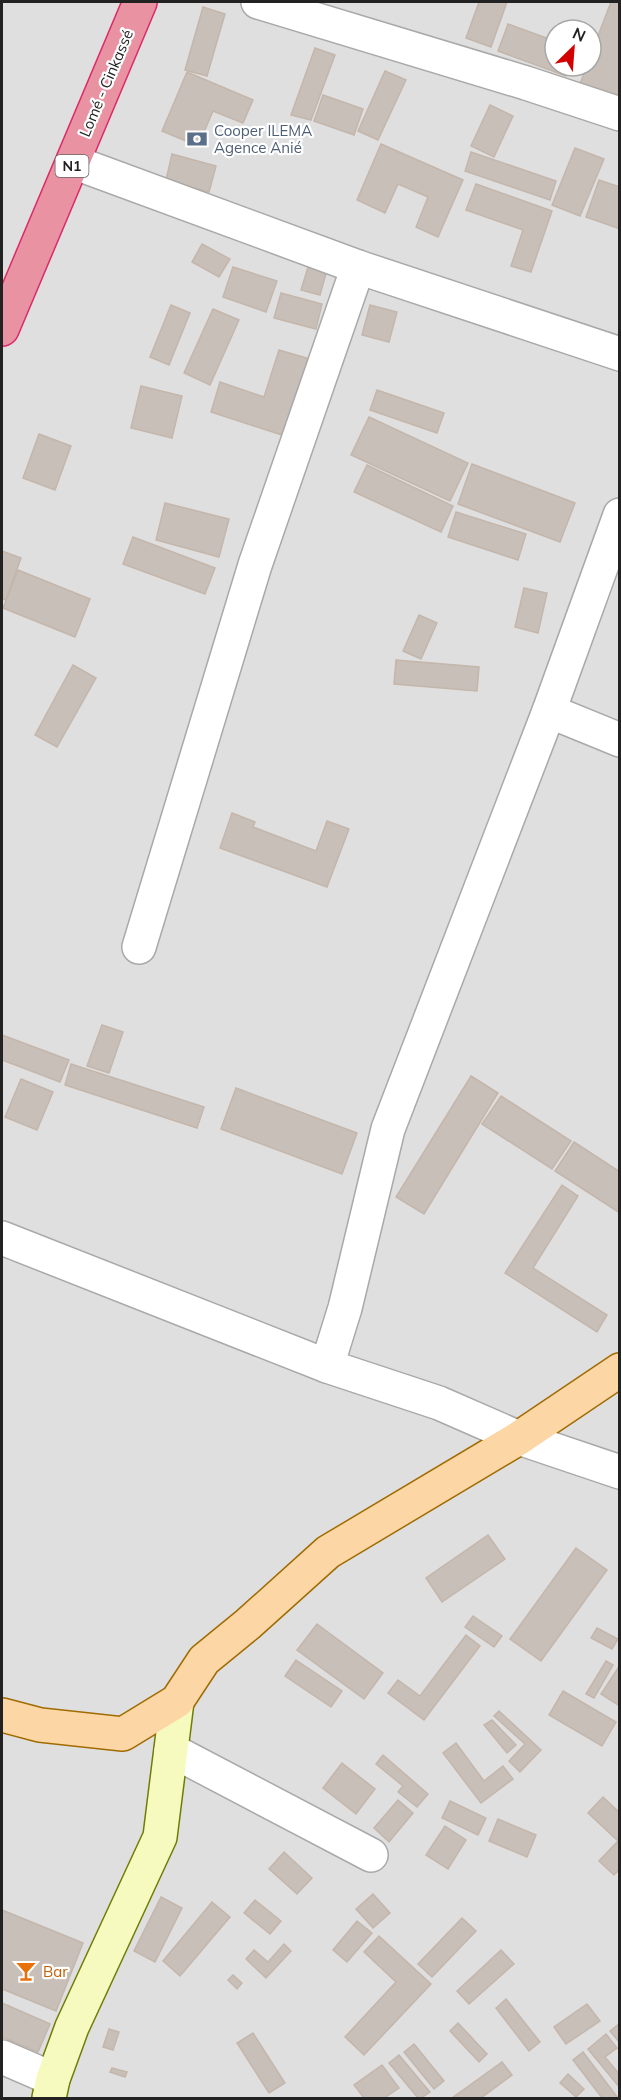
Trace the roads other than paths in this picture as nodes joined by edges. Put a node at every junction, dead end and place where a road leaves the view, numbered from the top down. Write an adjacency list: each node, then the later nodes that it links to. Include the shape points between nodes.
1 (140, 2): 4 (highway, Lomé - Cinkassé / N1)
2 (258, 2): 3 (street)
3 (620, 114)
4 (73, 162): 5 (street); 6 (highway, Lomé - Cinkassé / N1)
5 (358, 267): 7 (street); 11 (street, via 255,565)
6 (2, 329)
7 (620, 354)
8 (620, 514): 9 (street)
9 (549, 711): 10 (street); 13 (street, via 388,1129 345,1308)
10 (620, 740)
11 (139, 947)
12 (2, 1238): 13 (street)
13 (327, 1365): 15 (street, via 439,1403)
14 (620, 1370): 15 (main road)
15 (519, 1438): 16 (street); 17 (main road, via 328,1552 204,1660)
16 (620, 1472)
17 (177, 1701): 18 (main road, via 123,1734 40,1725); 19 (street)
18 (2, 1715)
19 (171, 1750): 20 (street); 22 (street, via 160,1837 72,2027)
20 (371, 1856)
21 (2, 2057): 22 (street)
22 (51, 2089)

